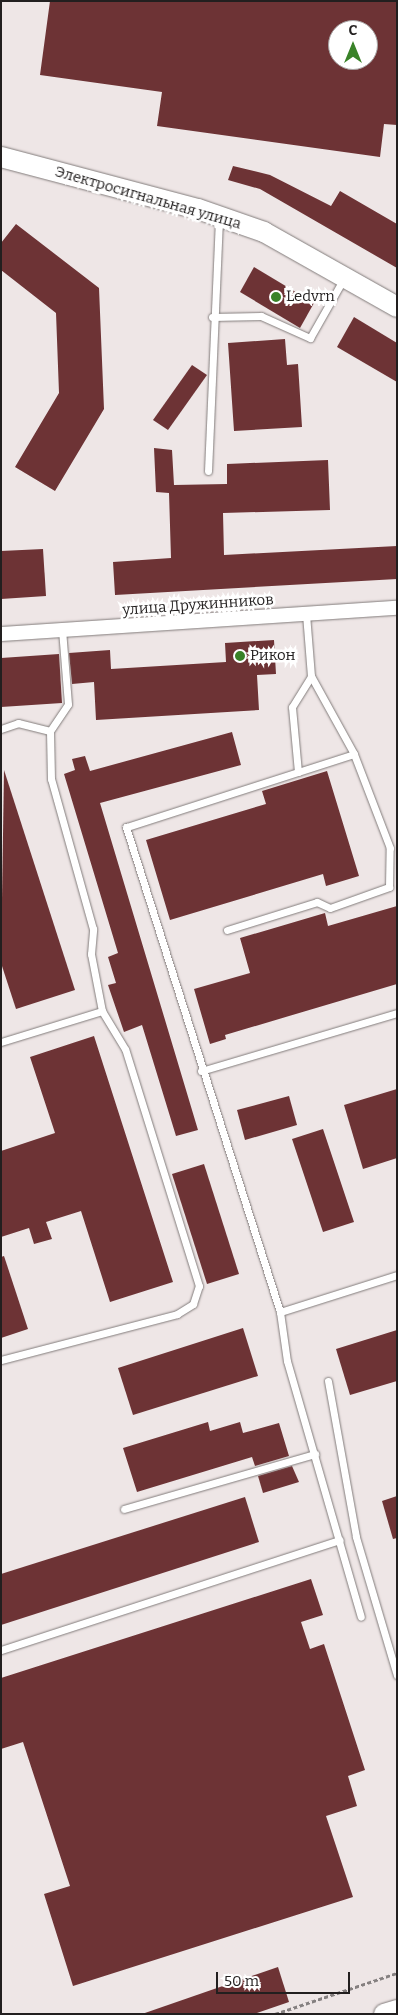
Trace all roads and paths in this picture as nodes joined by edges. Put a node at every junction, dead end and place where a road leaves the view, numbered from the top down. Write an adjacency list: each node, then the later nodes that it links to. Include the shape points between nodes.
1 (1, 156): 2 (street, Электросигнальная улица)
2 (219, 216): 3 (street, Электросигнальная улица, via 264,232); 5 (lane)
3 (345, 277): 4 (street, Электросигнальная улица); 5 (lane, via 310,338 261,316)
4 (397, 307)
5 (212, 317): 6 (lane)
6 (208, 472)
7 (397, 608): 8 (street, улица Дружинников)
8 (306, 614): 9 (street, улица Дружинников); 11 (lane)
9 (62, 630): 10 (street, улица Дружинников); 13 (lane, via 68,704)
10 (1, 634)
11 (310, 676): 14 (lane); 15 (lane, via 292,707)
12 (1, 729): 13 (lane, via 18,723)
13 (50, 731): 17 (lane, via 51,779 94,930 91,954)
14 (354, 754): 15 (lane); 16 (lane, via 390,848 389,887 330,908 317,902)
15 (298, 772): 20 (lane, via 126,828)
16 (227, 930)
17 (102, 1011): 19 (lane); 23 (lane, via 125,1049 199,1286 193,1304 177,1314)
18 (397, 1013): 20 (lane)
19 (1, 1042)
20 (201, 1071): 22 (lane)
21 (397, 1275): 22 (lane)
22 (280, 1312): 25 (lane, via 287,1361)
23 (1, 1360)
24 (328, 1381): 30 (lane, via 356,1537)
25 (315, 1454): 26 (lane); 27 (lane)
26 (124, 1509)
27 (340, 1540): 28 (lane); 29 (lane)
28 (361, 1618)
29 (1, 1650)
30 (397, 1675)
31 (397, 1973): 33 (path)
32 (397, 2010): 34 (street)
33 (275, 2014)
34 (384, 2014)

